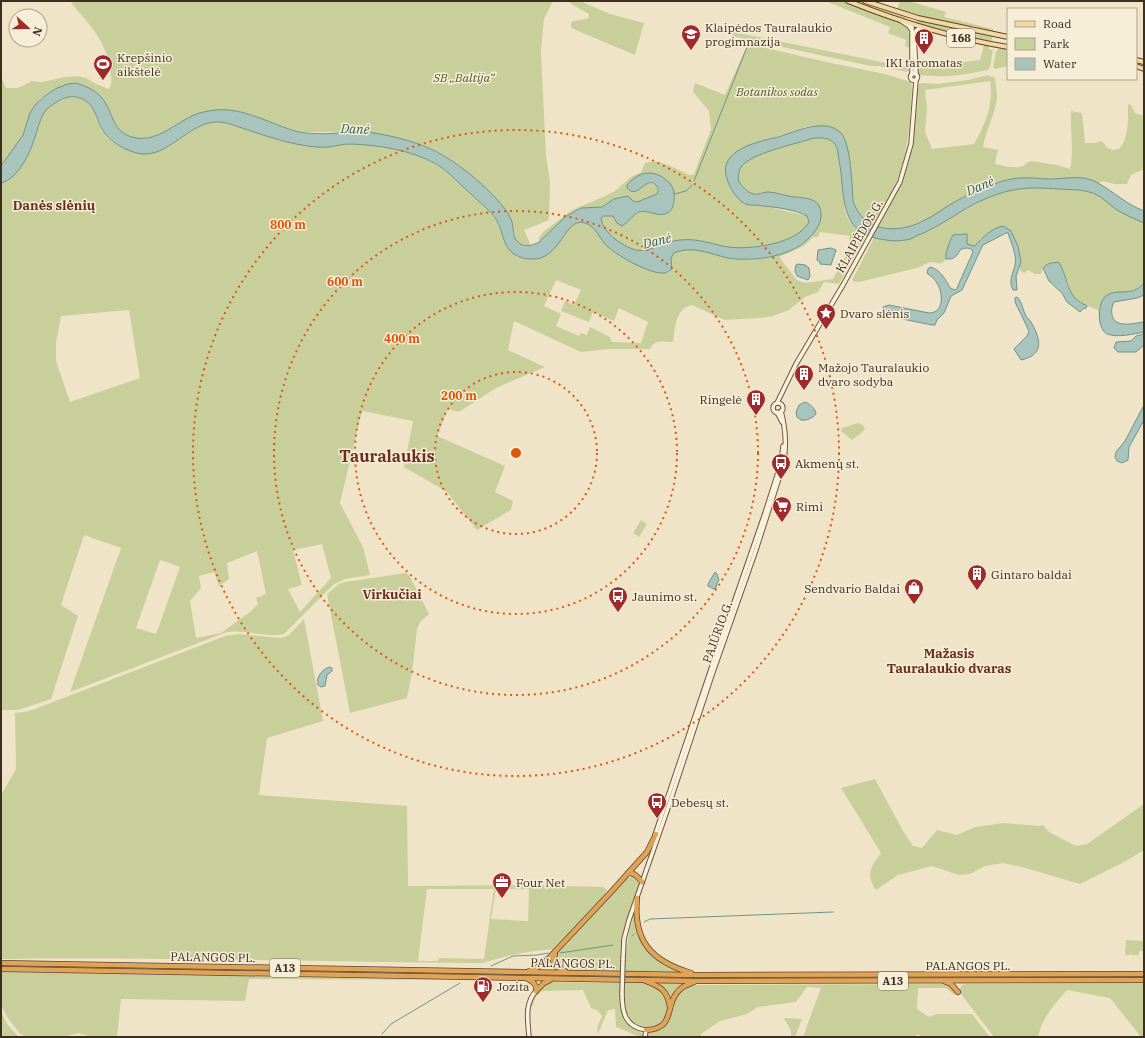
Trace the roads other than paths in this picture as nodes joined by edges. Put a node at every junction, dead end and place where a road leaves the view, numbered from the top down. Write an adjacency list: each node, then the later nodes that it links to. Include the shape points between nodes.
1 (848, 1): 5 (main road, 168)
2 (865, 1): 3 (main road, 168)
3 (908, 15): 4 (main road, 168); 6 (main road)
4 (918, 18): 7 (main road); 9 (main road, 168)
5 (900, 20): 6 (main road, 168); 7 (main road)
6 (905, 22): 7 (main road, 168)
7 (911, 27): 8 (main road, 168); 11 (main road)
8 (926, 29): 10 (main road, 168); 11 (main road, via 918,29 914,33)
9 (1007, 37)
10 (1007, 47)
11 (914, 74): 12 (main road, KLAIPĖDOS G., via 917,78 914,80 912,130 900,182)
12 (786, 384): 13 (main road, PAJŪRIO G.)
13 (782, 394): 14 (main road, PAJŪRIO G.); 15 (main road, PAJŪRIO G.)
14 (777, 403): 15 (main road); 16 (main road, PAJŪRIO G., via 773,408)
15 (781, 404): 16 (main road, PAJŪRIO G.)
16 (779, 412): 17 (main road, PAJŪRIO G., via 783,445 781,463); 18 (main road, PAJŪRIO G., via 784,420 785,446 782,470)
17 (656, 834): 18 (main road, PAJŪRIO G.); 19 (highway, via 647,852)
18 (650, 858): 20 (main road, PAJŪRIO G.)
19 (628, 873): 20 (highway, via 635,874); 22 (highway)
20 (642, 882): 21 (main road, PAJŪRIO G.)
21 (637, 898): 28 (highway, via 638,928 648,948 667,965); 38 (main road, PAJŪRIO G., bridge, via 624,939 623,1010 626,1018 635,1027)
22 (558, 949): 25 (highway, via 535,969); 26 (highway, via 553,964)
23 (1, 963): 25 (highway, PALANGOS PL. / A13)
24 (1, 969): 29 (highway, PALANGOS PL. / A13)
25 (525, 972): 26 (highway, PALANGOS PL. / A13)
26 (568, 973): 28 (highway, PALANGOS PL. / A13)
27 (1144, 974): 28 (highway, PALANGOS PL. / A13)
28 (696, 975)
29 (526, 978): 30 (highway, PALANGOS PL. / A13); 36 (highway, via 534,983)
30 (553, 978): 31 (highway, PALANGOS PL. / A13); 36 (highway)
31 (642, 980): 33 (highway, PALANGOS PL. / A13); 37 (highway, via 662,989 668,996)
32 (1144, 980): 35 (highway, PALANGOS PL. / A13)
33 (697, 981): 34 (highway, PALANGOS PL. / A13); 37 (highway, via 680,989 674,996)
34 (943, 981): 35 (highway, PALANGOS PL. / A13); 35 (highway, via 951,984 958,992 959,985)
35 (968, 981)
36 (536, 991): 39 (main road, via 528,1007)
37 (671, 1008): 38 (highway, via 663,1023)
38 (646, 1030): 40 (main road)
39 (529, 1037)
40 (645, 1037)

